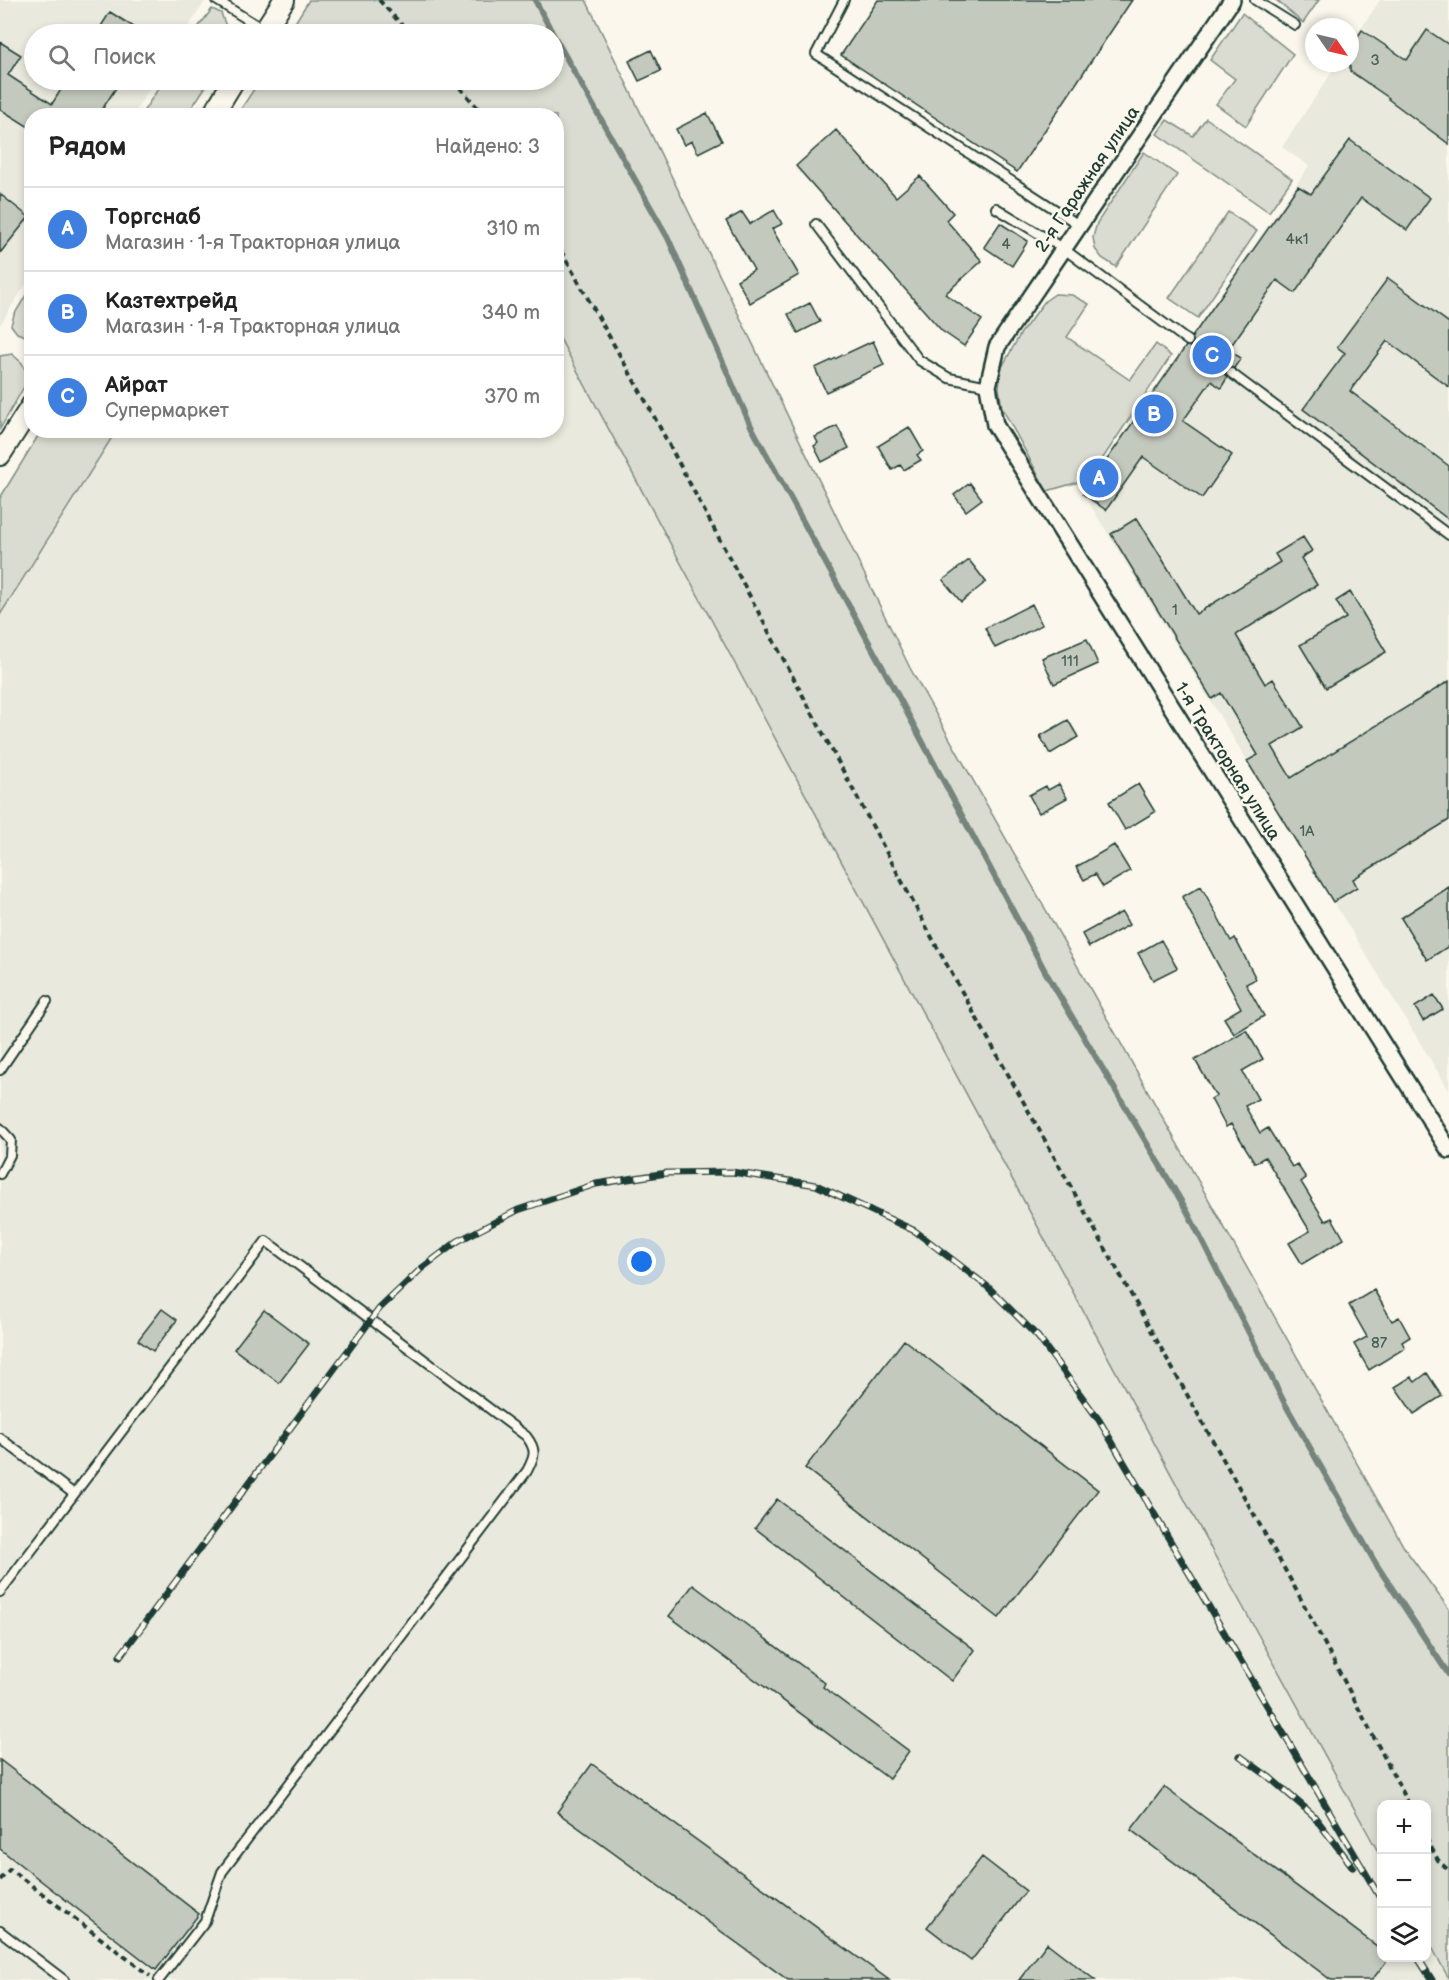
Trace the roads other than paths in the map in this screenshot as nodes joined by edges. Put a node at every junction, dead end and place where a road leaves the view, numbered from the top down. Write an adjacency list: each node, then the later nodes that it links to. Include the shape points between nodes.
1 (216, 0): 6 (lane)
2 (284, 0): 7 (street)
3 (844, 0): 13 (lane, via 816,54)
4 (1232, 0): 13 (street, 2-я Гаражная улица)
5 (1255, 0): 8 (lane)
6 (252, 24)
7 (269, 24)
8 (1295, 25)
9 (228, 90): 10 (street)
10 (217, 108)
11 (996, 208): 14 (lane)
12 (816, 224): 17 (lane, via 919,360 949,378)
13 (1080, 225): 14 (street, 2-я Гаражная улица)
14 (1064, 249): 15 (lane); 17 (street, 2-я Гаражная улица, via 997,347)
15 (1188, 341)
16 (1231, 373): 20 (lane)
17 (988, 386): 24 (street, 1-я Тракторная улица, via 995,425)
18 (24, 418): 19 (street)
19 (0, 455)
20 (1449, 535)
21 (47, 1002): 22 (lane)
22 (0, 1070)
23 (0, 1128): 25 (lane, via 11,1140 10,1155)
24 (1449, 1150)
25 (0, 1174)
26 (0, 1438): 27 (lane)
27 (74, 1494): 28 (lane); 31 (lane, via 266,1241 533,1445 534,1458 527,1471 222,1872 205,1921)
28 (0, 1592)
29 (0, 1931): 30 (lane)
30 (64, 1980)
31 (159, 1980)

